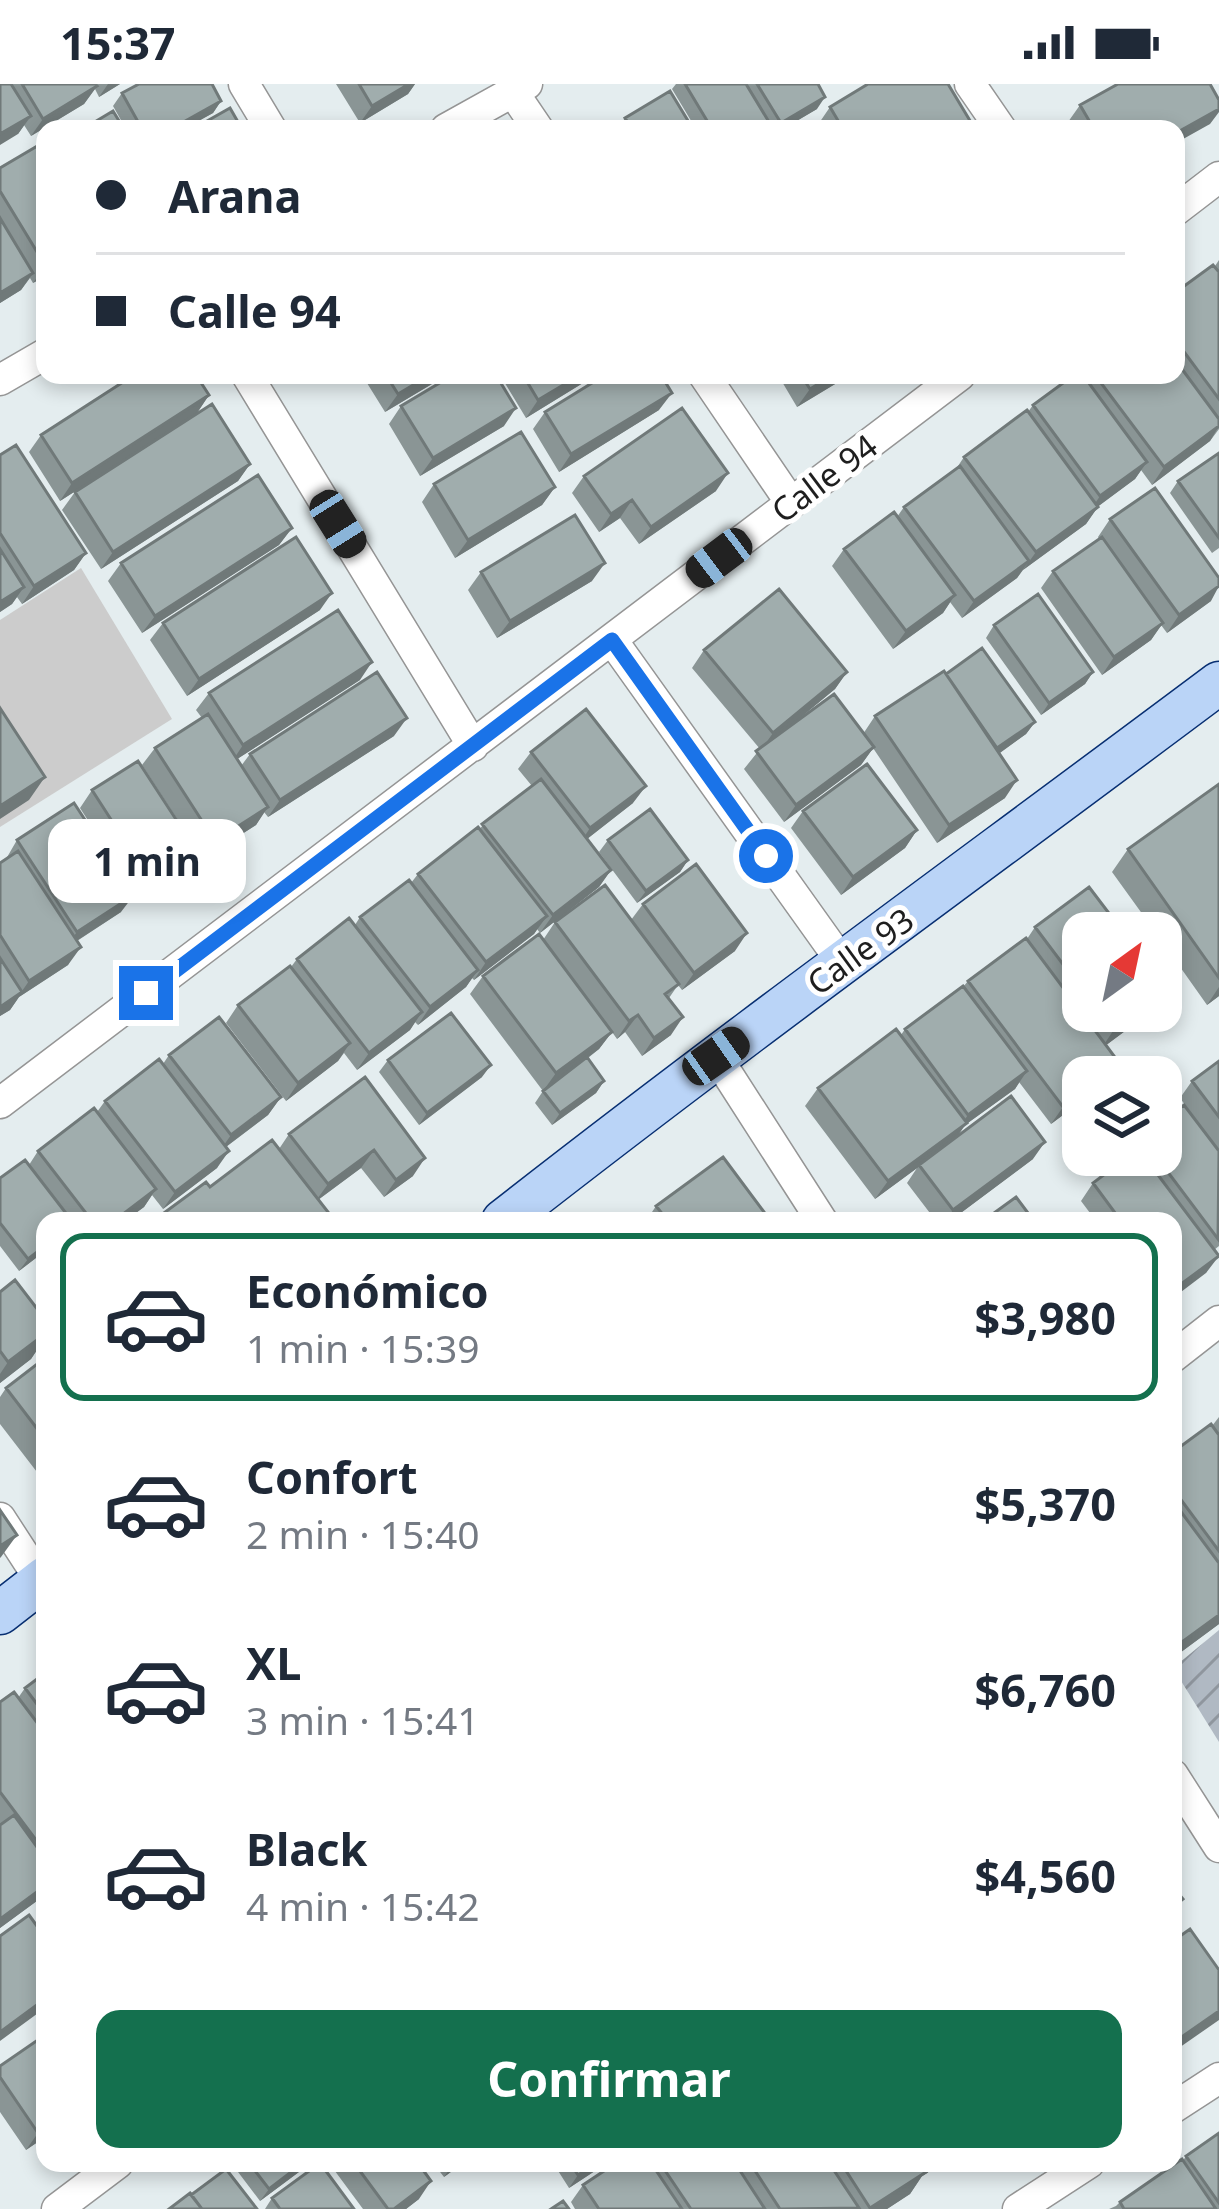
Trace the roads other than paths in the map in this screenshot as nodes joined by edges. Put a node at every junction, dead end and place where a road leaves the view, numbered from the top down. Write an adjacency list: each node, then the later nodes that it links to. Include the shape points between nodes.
1 (244, 84): 4 (street)
2 (970, 84): 7 (street)
3 (520, 88): 5 (street); 6 (street)
4 (266, 120)
5 (462, 120)
6 (534, 120)
7 (995, 120)
8 (1219, 177): 9 (street)
9 (1185, 203)
10 (36, 359): 11 (street)
11 (0, 380)
12 (252, 384): 18 (street)
13 (710, 384): 15 (street)
14 (948, 384): 15 (street, Calle 94)
15 (791, 503): 16 (street, Calle 94)
16 (612, 640): 18 (street, Calle 94); 19 (street)
17 (1219, 683): 19 (street, Calle 93)
18 (473, 746): 21 (street, Calle 94)
19 (844, 965): 20 (street, Calle 93)
20 (716, 1056): 22 (street, Calle 93); 23 (street)
21 (0, 1103)
22 (515, 1212)
23 (816, 1212)
24 (1219, 1321): 25 (street)
25 (1182, 1350)
26 (0, 1518): 27 (street)
27 (36, 1569)
28 (36, 1584): 29 (street)
29 (0, 1612)
30 (1182, 1789): 31 (street)
31 (1219, 1847)
32 (1219, 2078): 33 (street)
33 (1182, 2102)
34 (106, 2172): 36 (street)
35 (1075, 2172): 37 (street)
36 (57, 2209)
37 (1018, 2209)

